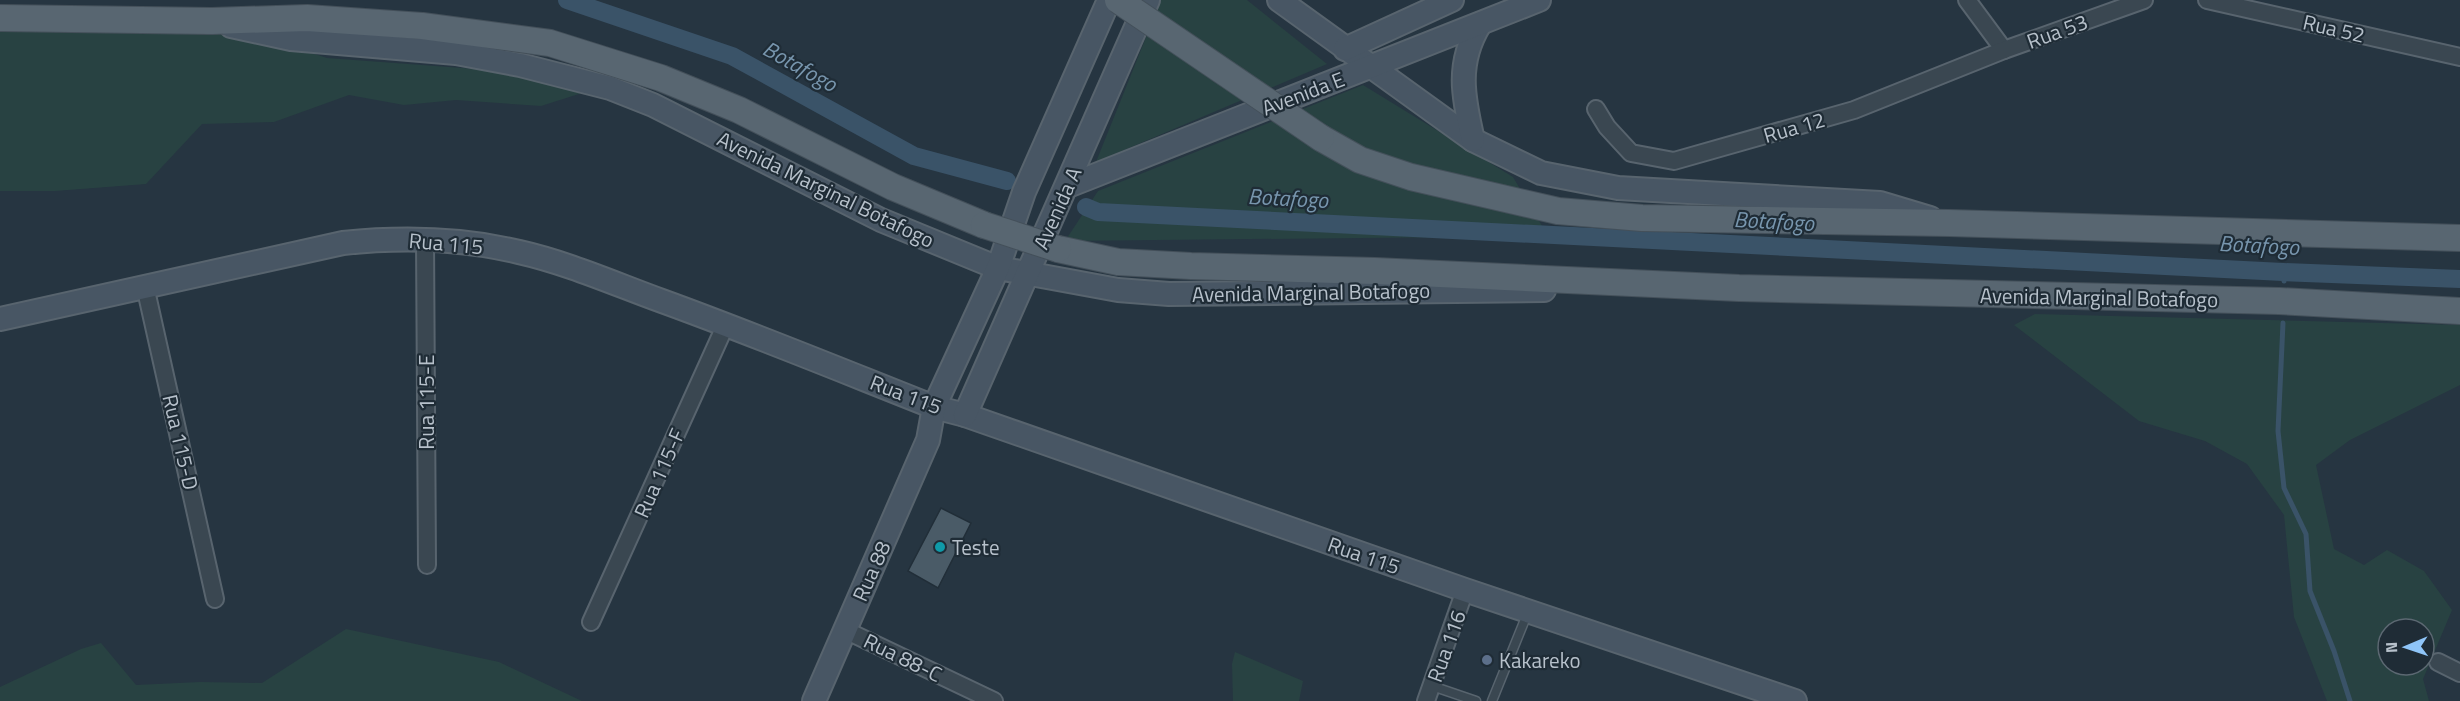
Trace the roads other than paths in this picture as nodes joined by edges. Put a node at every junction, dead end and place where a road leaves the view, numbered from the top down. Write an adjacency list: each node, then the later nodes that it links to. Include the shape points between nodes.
1 (1109, 0): 23 (street, Avenida A, via 1024,192)
2 (1118, 0): 20 (main road, bridge, via 1321,138 1360,160 1411,177 1558,211 1642,218)
3 (1148, 0): 19 (street, Avenida A)
4 (1280, 0): 13 (street)
5 (1452, 0): 13 (street, Avenida E)
6 (1539, 0): 12 (street, Avenida E)
7 (1967, 0): 14 (street)
8 (2144, 0): 14 (street, Rua 53)
9 (2207, 0): 15 (street, Rua 52)
10 (0, 18): 11 (main road, Avenida Marginal Botafogo)
11 (212, 21): 23 (street, Avenida Marginal Botafogo, via 291,39 456,53 610,88 653,105 880,220); 26 (main road, Avenida Marginal Botafogo, bridge, via 359,21 550,43 661,78 739,110 893,187 984,225 1058,249 1118,262)
12 (1480, 24): 16 (street, Avenida E); 18 (street, via 1470,40 1463,73 1464,102)
13 (1345, 49): 16 (street)
14 (2004, 50): 17 (street, Rua 12, via 1854,110 1674,160 1631,153)
15 (2460, 57)
16 (1370, 67): 18 (street); 19 (street, Avenida E)
17 (1596, 109)
18 (1473, 140): 20 (street, via 1541,173 1618,188 1880,204)
19 (1068, 186): 24 (street, Avenida A)
20 (1949, 223): 21 (main road)
21 (2460, 238)
22 (424, 239): 25 (street, Rua 115, via 343,243); 29 (street, Rua 115, via 520,252); 33 (street, Rua 115-E)
23 (998, 268): 24 (street, Avenida Marginal Botafogo); 30 (street, Avenida A)
24 (1028, 273): 26 (street, Avenida Marginal Botafogo, via 1118,290 1169,294); 31 (street, Avenida A)
25 (145, 286): 28 (street, Rua 115); 35 (street, Rua 115-D)
26 (1739, 288): 27 (main road, Avenida Marginal Botafogo, via 2279,301)
27 (2460, 311)
28 (0, 319)
29 (726, 324): 30 (street, Rua 115); 37 (street, Rua 115-F)
30 (934, 406): 31 (street, Rua 115); 32 (street, Rua 88)
31 (965, 415): 32 (street); 34 (street, Rua 115)
32 (928, 440): 38 (street, Rua 88)
33 (427, 565)
34 (1466, 590): 36 (street, Rua 115); 41 (street, Rua 116)
35 (215, 599)
36 (1528, 611): 42 (street, Rua 115); 46 (lane)
37 (591, 622)
38 (845, 630): 43 (street, Rua 88); 44 (street, Rua 88-C)
39 (2438, 662): 40 (street)
40 (2460, 674)
41 (1429, 693): 45 (lane)
42 (1771, 697): 47 (street, Rua 115)
43 (814, 701)
44 (994, 701)
45 (1476, 701)
46 (1492, 701)
47 (1795, 701)

